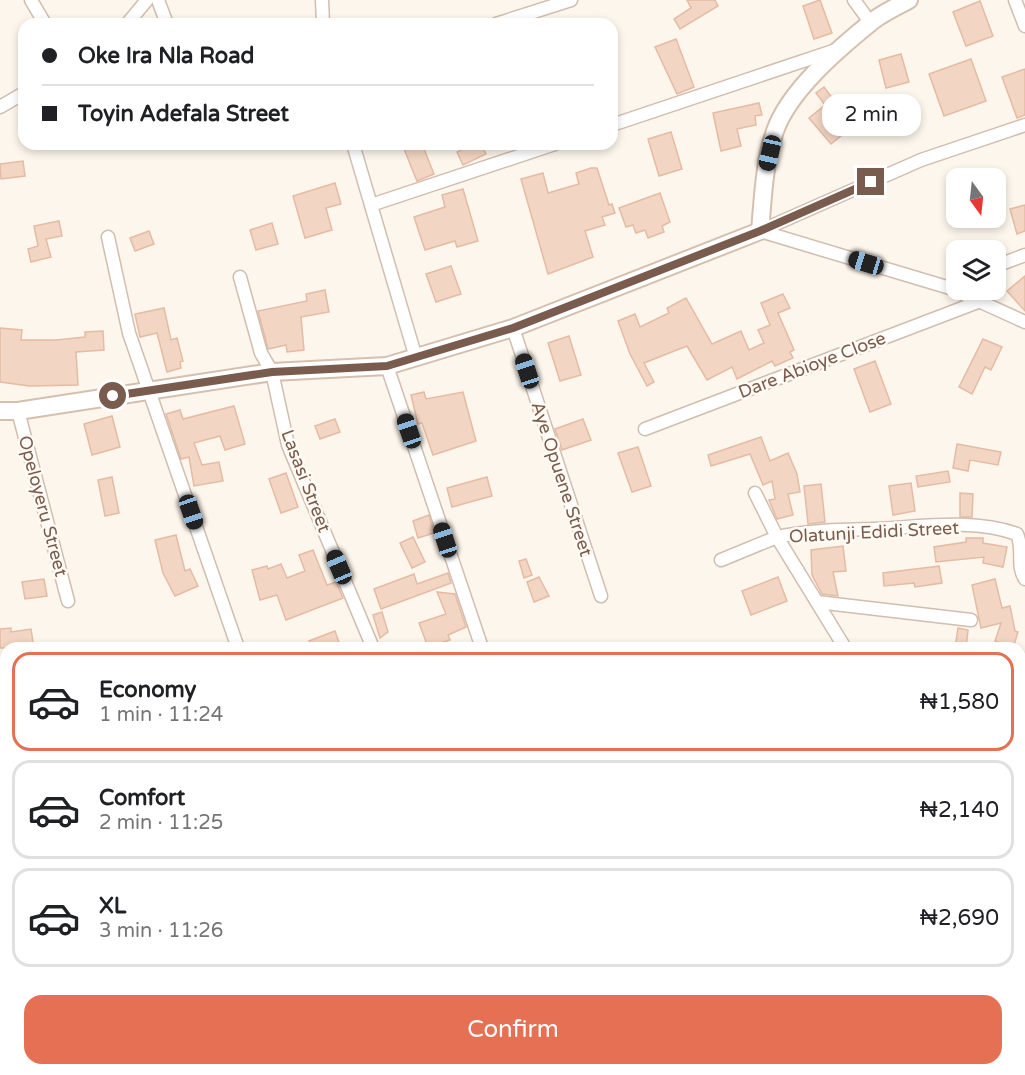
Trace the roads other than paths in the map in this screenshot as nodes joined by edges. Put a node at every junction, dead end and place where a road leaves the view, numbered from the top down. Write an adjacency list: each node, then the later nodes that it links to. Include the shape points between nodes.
1 (31, 0): 9 (street)
2 (147, 0): 10 (street)
3 (158, 0): 11 (street)
4 (322, 0): 12 (street)
5 (571, 0): 13 (street)
6 (854, 0): 14 (street)
7 (909, 0): 14 (street)
8 (1015, 0): 15 (street)
9 (42, 18)
10 (132, 18)
11 (165, 18)
12 (323, 18)
13 (515, 18)
14 (870, 22): 16 (street)
15 (1025, 26)
16 (843, 48): 19 (street); 24 (street, via 790,103 775,130 765,176)
17 (18, 96): 18 (street)
18 (0, 107)
19 (618, 123)
20 (1025, 125): 24 (street, via 921,160)
21 (355, 150): 23 (street)
22 (537, 150): 23 (street)
23 (371, 205): 34 (street)
24 (760, 231): 29 (street); 33 (street)
25 (108, 237): 37 (street, via 129,333)
26 (1025, 255): 27 (street)
27 (1006, 262)
28 (240, 277): 36 (street, Lasasi Street, via 261,353)
29 (946, 284)
30 (975, 300): 31 (street)
31 (978, 302): 32 (street); 40 (street, Dare Abioye Close)
32 (1025, 322)
33 (513, 328): 34 (street); 45 (street, Aye Opuene Street)
34 (416, 358): 35 (street)
35 (387, 366): 36 (street); 51 (street)
36 (272, 372): 37 (street); 50 (street, Lasasi Street, via 288,445)
37 (149, 390): 39 (street); 49 (street)
38 (0, 411): 39 (street)
39 (18, 411): 46 (street, Opeloyeru Street)
40 (645, 429)
41 (755, 493): 42 (street)
42 (777, 537): 43 (street); 44 (street, Olatunji Edidi Street, via 802,532 944,526 1006,530 1017,534 1022,544 1020,567); 47 (street, Olatunji Edidi Street)
43 (721, 560)
44 (1025, 579)
45 (601, 596)
46 (68, 601)
47 (817, 602): 48 (street); 52 (street, Olatunji Edidi Street)
48 (971, 620)
49 (236, 642)
50 (371, 642)
51 (480, 642)
52 (841, 642)

